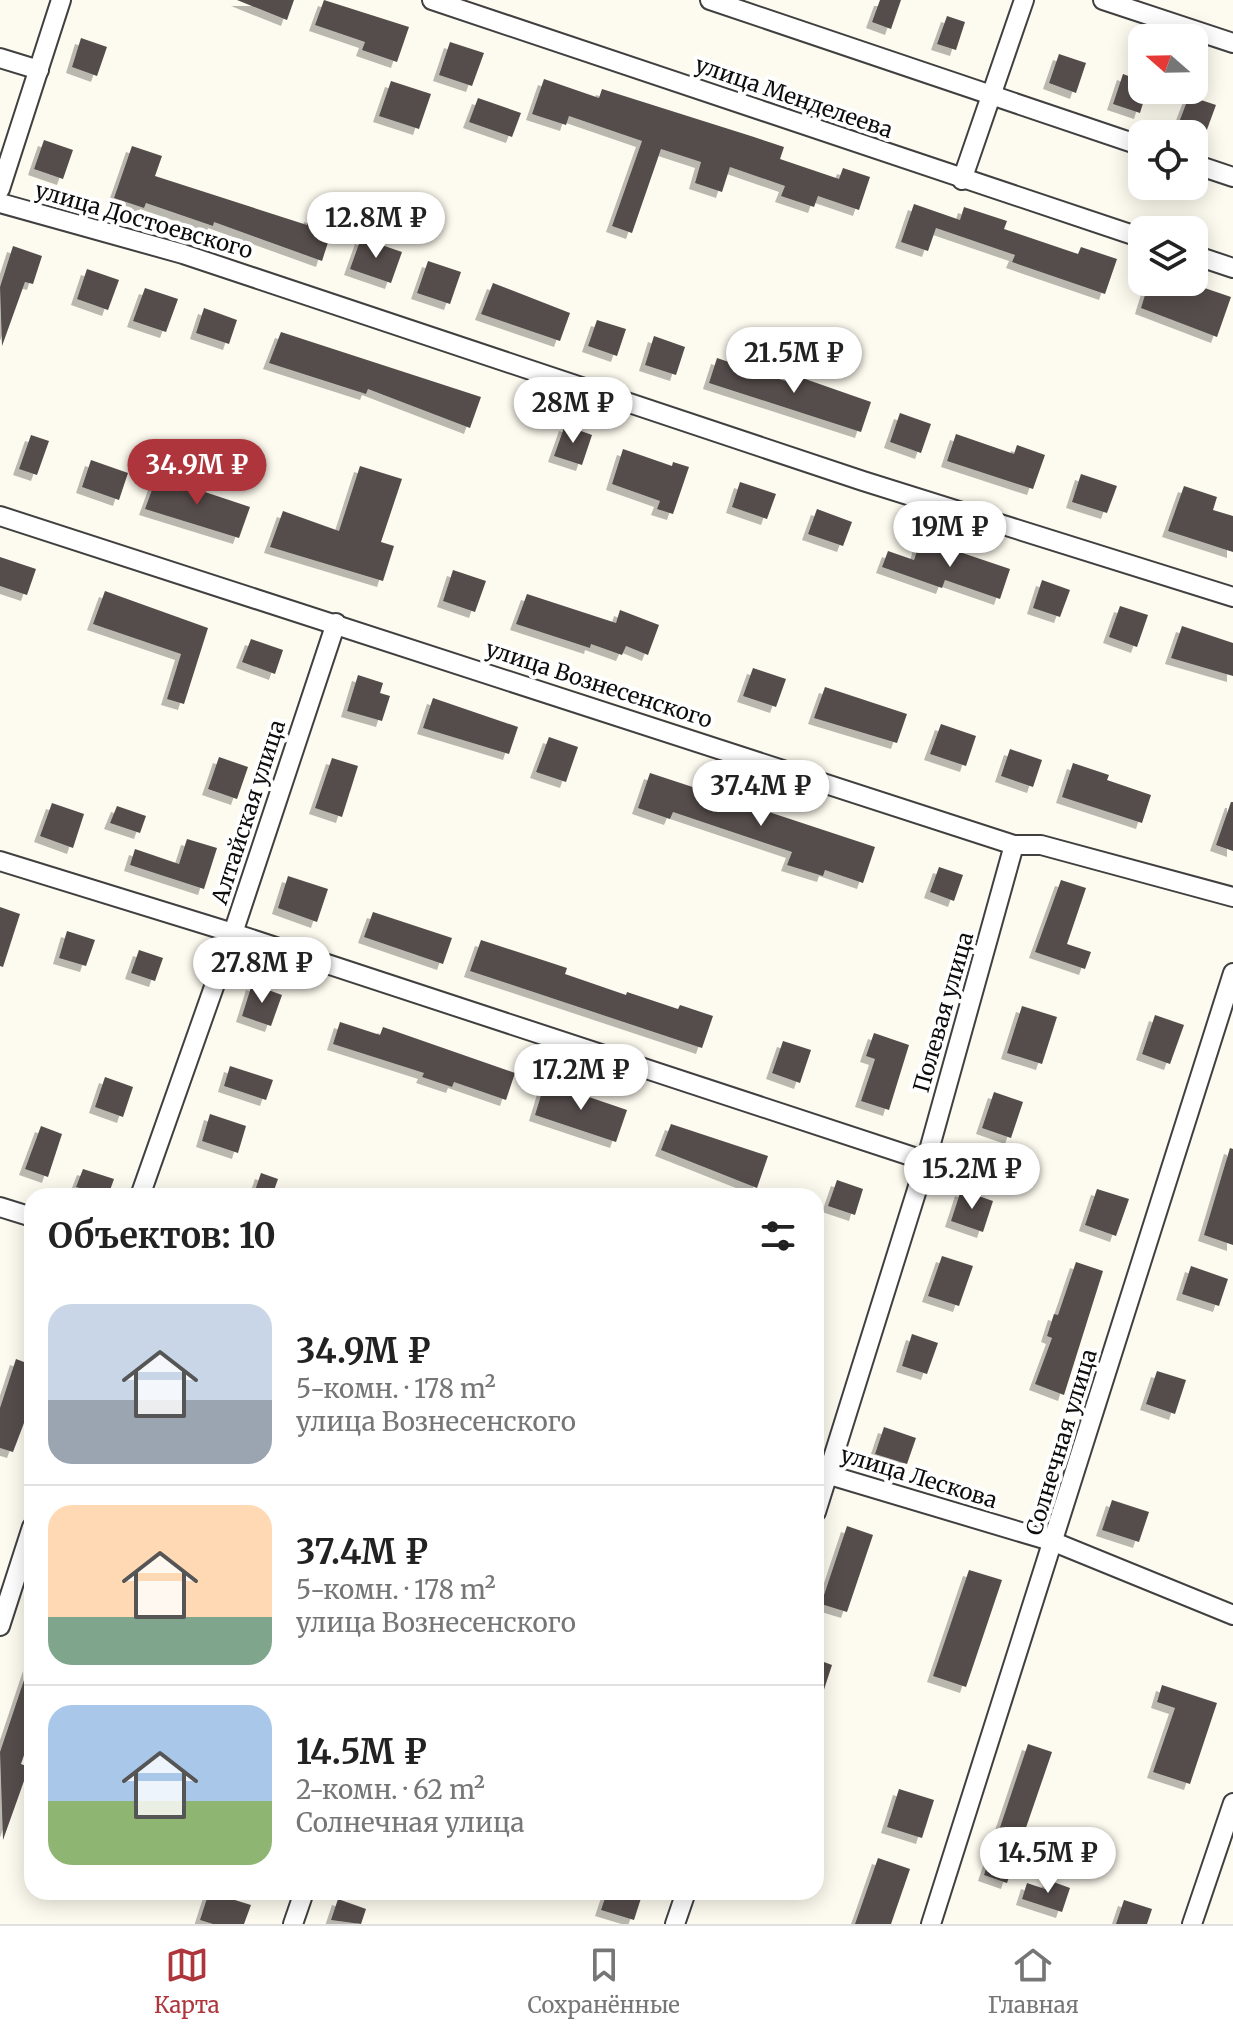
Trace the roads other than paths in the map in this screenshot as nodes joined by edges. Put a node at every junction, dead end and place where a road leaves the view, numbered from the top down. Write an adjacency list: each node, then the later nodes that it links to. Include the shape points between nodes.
1 (61, 0): 9 (street)
2 (432, 0): 6 (street, улица Менделеева)
3 (710, 0): 10 (street)
4 (1024, 0): 10 (street)
5 (1103, 0): 7 (street)
6 (462, 5): 14 (street, улица Менделеева)
7 (1233, 43)
8 (0, 58): 9 (street)
9 (39, 70): 15 (street)
10 (991, 96): 11 (street); 14 (street)
11 (1128, 141)
12 (1208, 169): 13 (street)
13 (1233, 177)
14 (962, 180): 17 (street, улица Менделеева)
15 (0, 189)
16 (0, 203): 21 (street, улица Достоевского, via 183,254 863,481)
17 (1128, 233)
18 (1208, 260): 19 (street)
19 (1233, 268)
20 (0, 516): 22 (street, улица Вознесенского)
21 (1233, 597)
22 (336, 623): 23 (street, улица Вознесенского); 26 (street, Алтайская улица)
23 (1014, 845): 25 (street, улица Вознесенского, via 1041,845); 28 (street, Полевая улица)
24 (0, 861): 26 (street)
25 (1233, 897)
26 (233, 933): 28 (street); 29 (street, Алтайская улица)
27 (1233, 973): 34 (street, Солнечная улица)
28 (926, 1161): 32 (street, Полевая улица)
29 (143, 1188)
30 (0, 1207): 31 (street)
31 (24, 1214)
32 (824, 1467)
33 (824, 1474): 34 (street, улица Лескова)
34 (1054, 1542): 36 (street, улица Лескова); 43 (street, Солнечная улица)
35 (24, 1552): 37 (street)
36 (1233, 1615)
37 (0, 1626)
38 (1233, 1803): 44 (street)
39 (301, 1900): 41 (street)
40 (683, 1900): 42 (street)
41 (293, 1924)
42 (675, 1924)
43 (931, 1924)
44 (1192, 1924)

